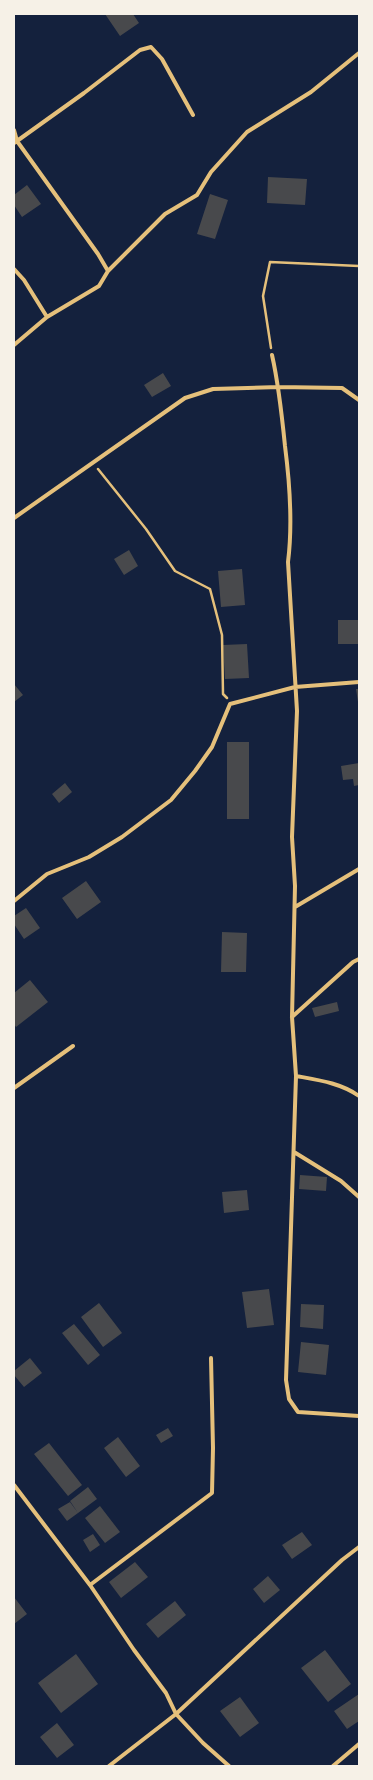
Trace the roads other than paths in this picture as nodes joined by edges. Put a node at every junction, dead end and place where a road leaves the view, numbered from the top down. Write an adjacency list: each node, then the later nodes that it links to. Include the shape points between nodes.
1 (359, 53): 6 (street, via 311,92 247,132 211,172 197,195 166,214)
2 (193, 115): 4 (street, via 162,59 150,47 140,50)
3 (14, 130): 4 (street)
4 (16, 142): 6 (street)
5 (14, 269): 7 (street, via 24,280)
6 (108, 271): 7 (street, via 99,286)
7 (47, 317): 8 (street)
8 (14, 345)
9 (272, 355): 10 (street)
10 (279, 387): 11 (street, via 342,388); 12 (street, via 213,389 185,398); 14 (street, via 291,497 291,542 288,562)
11 (359, 400)
12 (14, 518)
13 (359, 682): 14 (street)
14 (295, 687): 16 (street, via 230,704 212,747 171,800 122,837 89,857 47,874); 17 (street, via 297,711 292,838)
15 (359, 869): 17 (street)
16 (14, 901)
17 (295, 907): 19 (street)
18 (359, 959): 19 (street)
19 (292, 1018): 21 (street)
20 (73, 1046): 22 (street)
21 (296, 1076): 23 (street, via 324,1081 351,1090); 24 (street)
22 (14, 1088)
23 (359, 1096)
24 (294, 1152): 25 (street, via 341,1181); 27 (street, via 286,1380 289,1399 298,1412)
25 (359, 1197)
26 (210, 1358): 30 (street, via 212,1493)
27 (359, 1416)
28 (14, 1485): 30 (street)
29 (359, 1547): 31 (street)
30 (90, 1585): 31 (street, via 166,1693)
31 (176, 1714): 33 (street); 34 (street)
32 (359, 1744): 35 (street)
33 (110, 1766)
34 (229, 1766)
35 (333, 1766)

